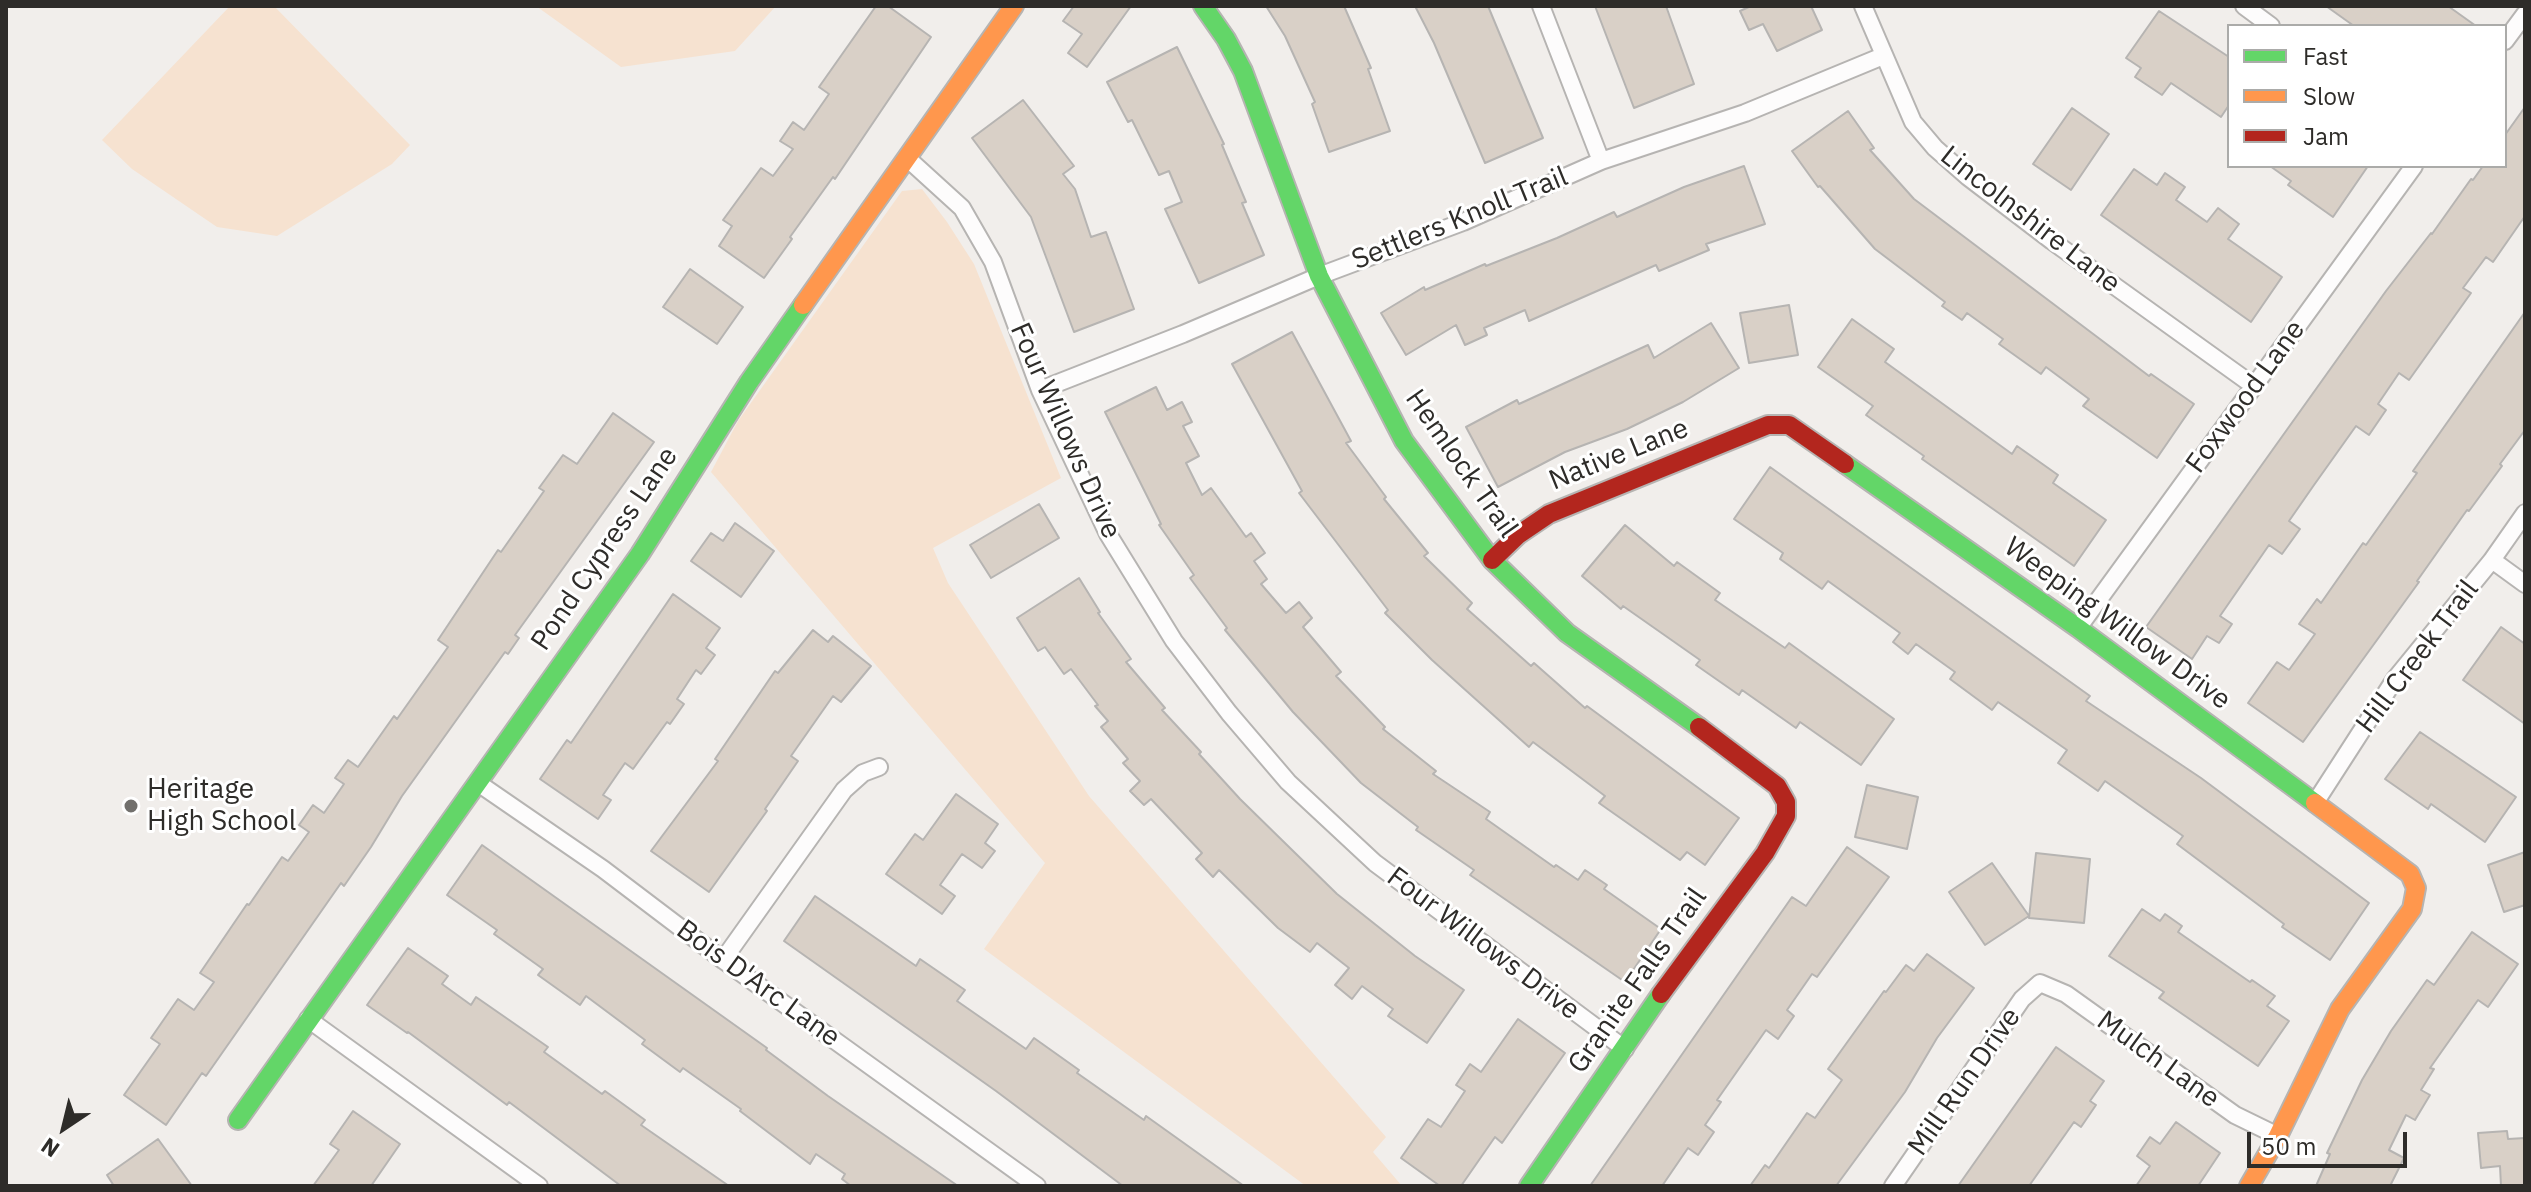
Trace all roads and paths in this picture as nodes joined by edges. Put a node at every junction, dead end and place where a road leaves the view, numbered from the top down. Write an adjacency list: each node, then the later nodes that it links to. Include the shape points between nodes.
1 (1014, 6): 10 (street, Pond Cypress Lane)
2 (1203, 6): 13 (street, Hemlock Trail, via 1243,71)
3 (1541, 6): 11 (street)
4 (1863, 6): 9 (street, Lincolnshire Lane)
5 (2244, 6): 7 (street)
6 (2525, 14): 8 (street)
7 (2268, 24)
8 (2507, 38)
9 (1883, 56): 11 (street, Settlers Knoll Trail, via 1745,113); 14 (street, Lincolnshire Lane, via 1913,122 1953,165)
10 (907, 158): 15 (street, Four Willows Drive, via 962,208 993,262); 23 (street, Pond Cypress Lane)
11 (1601, 161): 13 (street, Settlers Knoll Trail, via 1463,222)
12 (2413, 168): 14 (street, Foxwood Lane)
13 (1319, 276): 15 (street, Settlers Knoll Trail); 18 (street, Hemlock Trail, via 1404,441)
14 (2254, 386): 21 (street, Foxwood Lane)
15 (1040, 390): 29 (street, Four Willows Drive, via 1108,534 1174,641 1288,782 1375,863)
16 (1780, 424): 18 (street, Native Lane, via 1549,514); 21 (street, Weeping Willow Drive, via 1798,430)
17 (2525, 513): 19 (street, Hill Creek Trail)
18 (1492, 560): 25 (street, Hemlock Trail, via 1567,633 1772,781)
19 (2492, 560): 20 (street); 24 (street, Hill Creek Trail, via 2395,679)
20 (2525, 584)
21 (2078, 628): 24 (street, Weeping Willow Drive)
22 (879, 767): 26 (street, via 844,790)
23 (478, 783): 26 (street, Bois D'Arc Lane); 28 (street, Pond Cypress Lane)
24 (2315, 803): 31 (street, Weeping Willow Drive, via 2404,869 2414,880 2416,895 2412,909 2340,1009)
25 (1788, 806): 29 (street, Granite Falls Trail, via 1777,835)
26 (723, 960): 33 (street, Bois D'Arc Lane)
27 (2040, 983): 31 (street, Mulch Lane, via 2066,994 2235,1115); 35 (street, Mill Run Drive, via 2022,999)
28 (308, 1019): 30 (street, Pond Cypress Lane); 32 (street)
29 (1625, 1049): 34 (street, Granite Falls Trail)
30 (238, 1120)
31 (2278, 1136): 36 (street)
32 (539, 1186)
33 (1037, 1186)
34 (1529, 1186)
35 (1893, 1186)
36 (2249, 1186)

